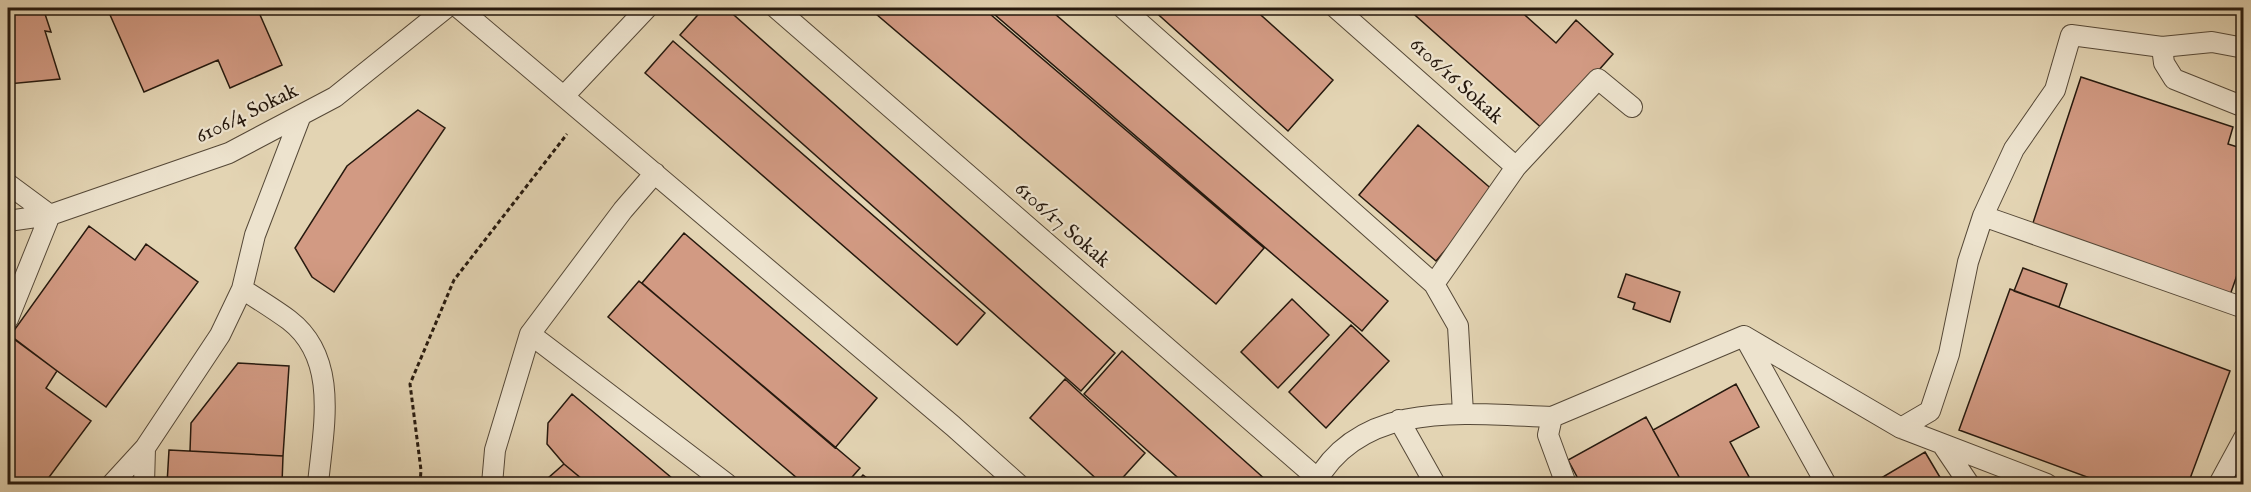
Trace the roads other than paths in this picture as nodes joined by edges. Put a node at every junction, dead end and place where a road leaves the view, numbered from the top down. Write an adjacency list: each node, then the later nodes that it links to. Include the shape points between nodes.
1 (446, 8): 12 (street, 6106/4 Sokak, via 335,97)
2 (459, 8): 9 (street)
3 (647, 8): 9 (street)
4 (776, 8): 32 (street, 6106/17 Sokak)
5 (1123, 8): 19 (street)
6 (1336, 8): 13 (street, 6106/16 Sokak)
7 (2162, 47): 8 (street, via 2212,42); 11 (street, via 2164,63 2174,79); 17 (street, via 2071,35 2055,90 2014,148)
8 (2244, 48)
9 (564, 96): 14 (street)
10 (1632, 107): 13 (street, via 1598,79)
11 (2244, 107)
12 (301, 115): 16 (street, 6106/4 Sokak, via 229,153); 20 (street, via 255,235)
13 (1516, 166): 19 (street)
14 (655, 173): 23 (street); 38 (street)
15 (8, 183): 16 (street)
16 (50, 215): 18 (street, 6106/4 Sokak); 22 (street)
17 (1983, 216): 21 (street); 28 (street, via 1968,262 1949,354 1930,411)
18 (8, 220)
19 (1434, 284): 25 (street, via 1458,326)
20 (242, 289): 31 (street, via 220,335); 35 (street, via 290,321 314,348 326,393)
21 (2244, 308)
22 (8, 319)
23 (530, 334): 36 (street, via 495,450); 37 (street)
24 (1744, 336): 26 (street); 28 (street); 41 (street)
25 (1463, 413): 26 (street); 27 (street)
26 (1552, 417): 40 (street, via 1548,435)
27 (1398, 420): 32 (street, via 1370,429 1340,451); 39 (street)
28 (1901, 428): 30 (street)
29 (2243, 439): 44 (street)
30 (1942, 444): 42 (street); 43 (street)
31 (145, 448): 33 (street); 34 (street)
32 (1316, 482)
33 (112, 484)
34 (144, 484)
35 (318, 484)
36 (492, 484)
37 (727, 484)
38 (1018, 484)
39 (1436, 484)
40 (1566, 484)
41 (1826, 484)
42 (1969, 484)
43 (2047, 484)
44 (2219, 484)

